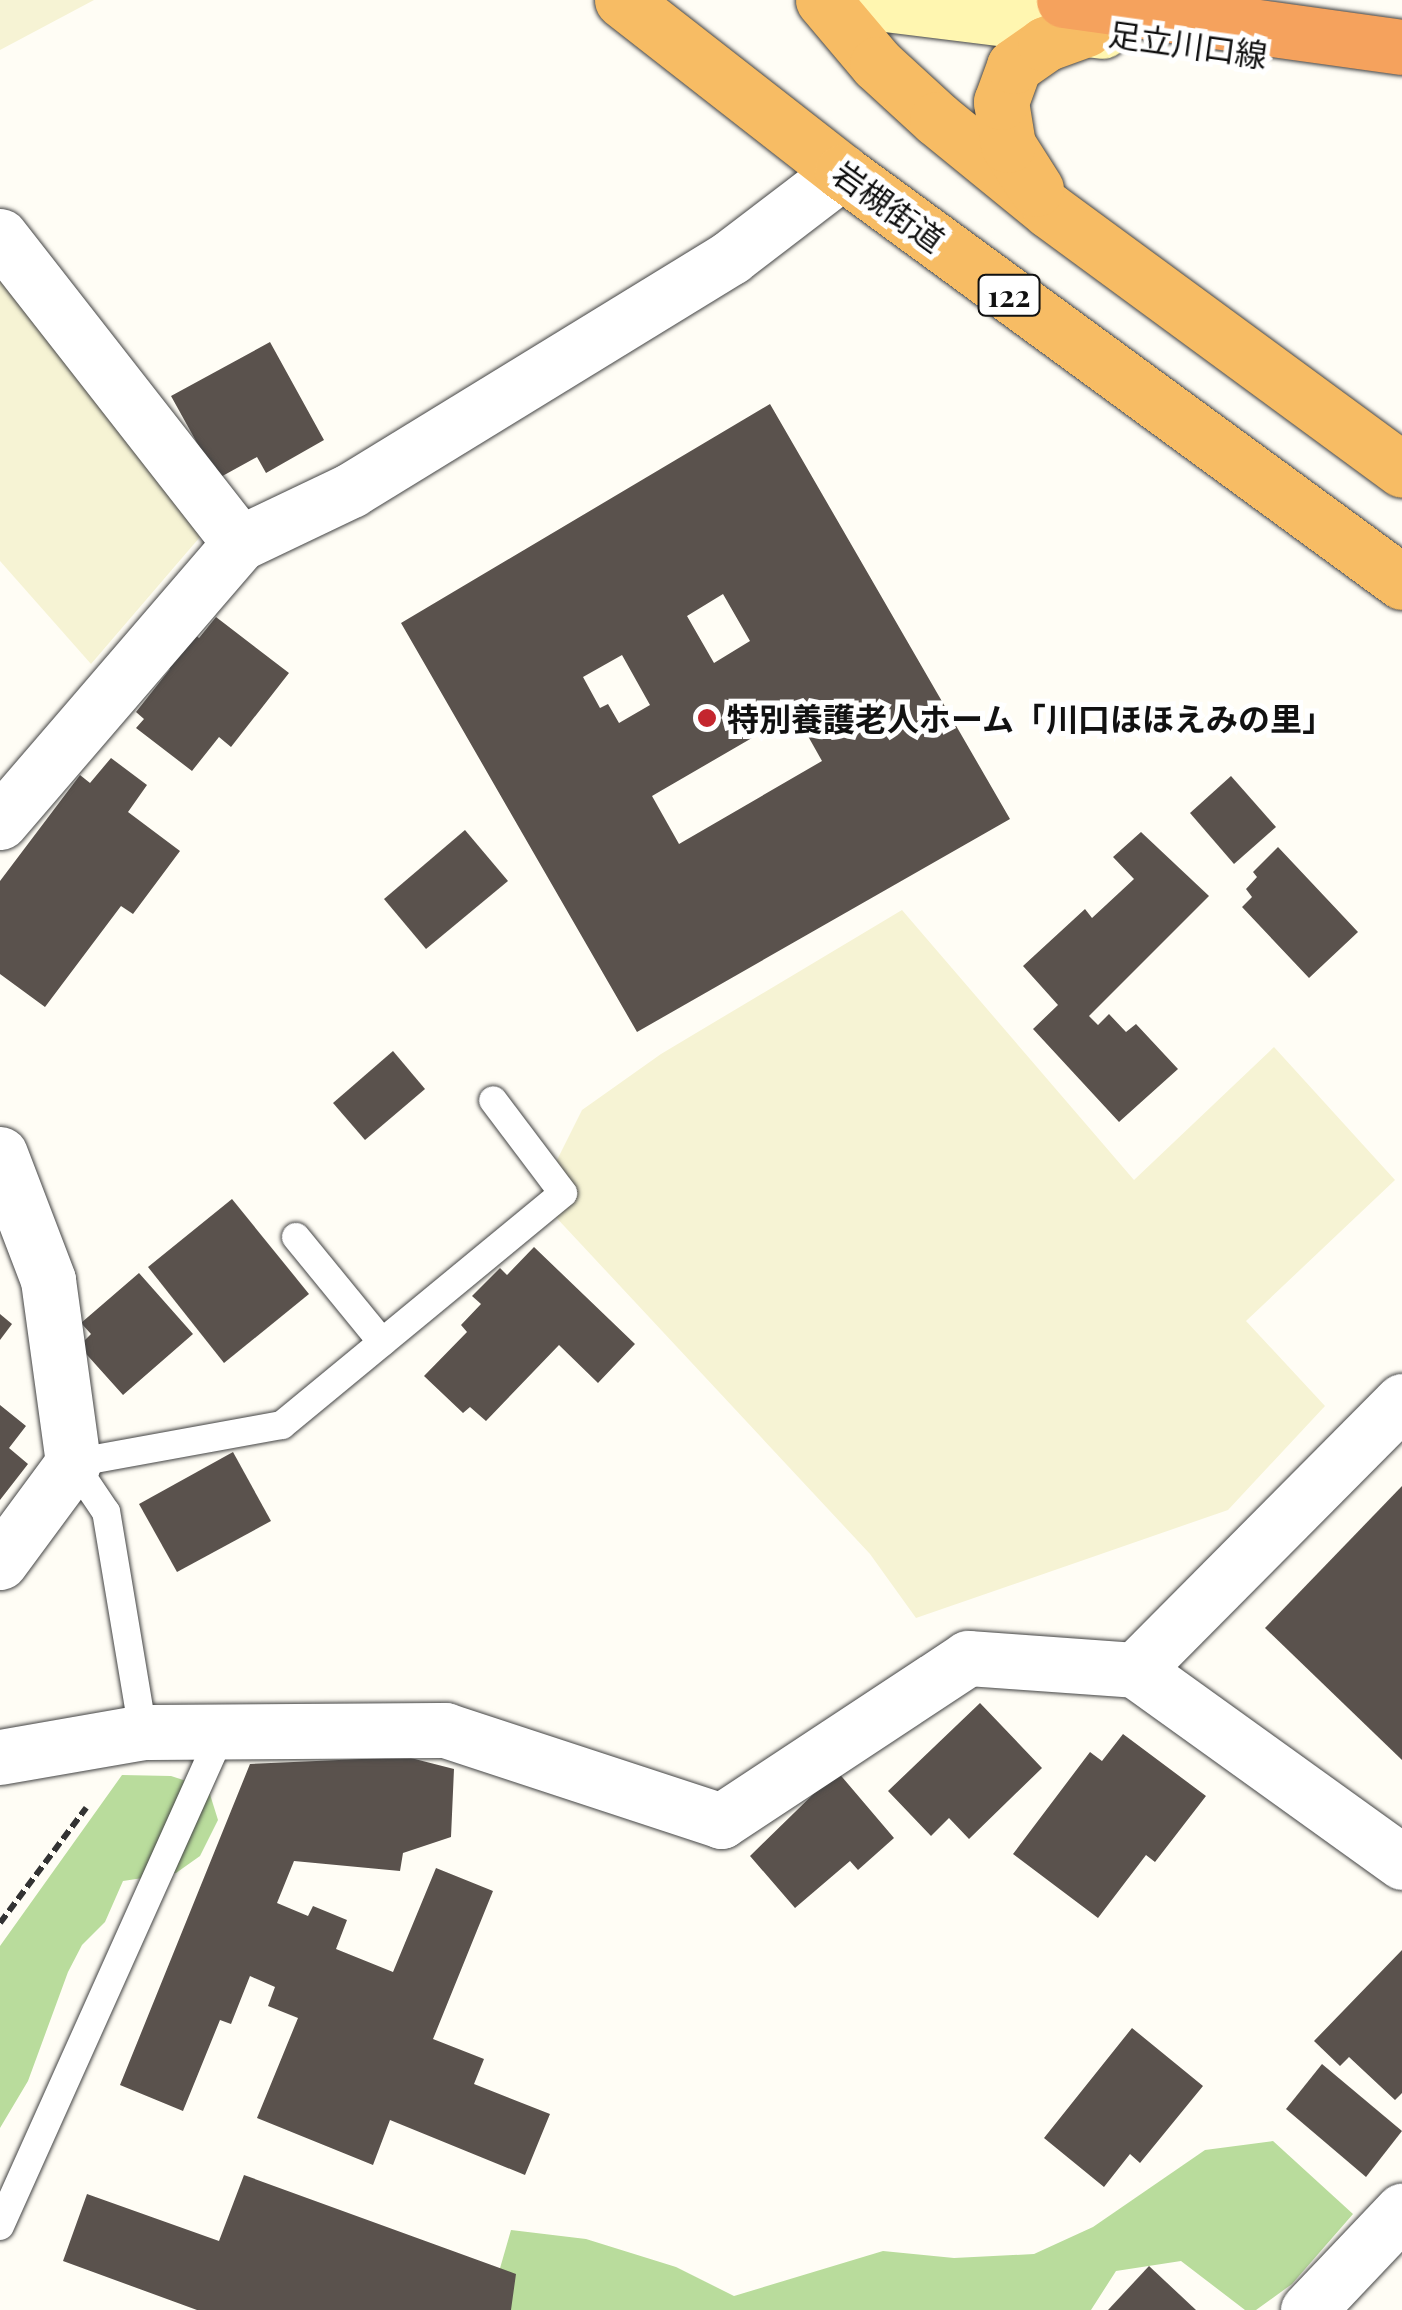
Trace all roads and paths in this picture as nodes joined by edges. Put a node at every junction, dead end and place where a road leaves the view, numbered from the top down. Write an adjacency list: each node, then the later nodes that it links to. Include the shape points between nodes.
1 (622, 0): 9 (highway, 岩槻街道 / 122)
2 (823, 0): 10 (highway, via 877,64)
3 (854, 0): 5 (main road, 足立川口線)
4 (1268, 0): 6 (highway)
5 (1075, 15): 7 (highway); 8 (main road, 足立川口線); 10 (highway, via 1014,66 1001,102 1008,145)
6 (1402, 28)
7 (1402, 47)
8 (1402, 74)
9 (842, 172): 13 (street, via 714,267 351,490); 14 (highway, 岩槻街道 / 122)
10 (1050, 210): 12 (highway)
11 (0, 236): 13 (street)
12 (1402, 470)
13 (240, 542): 15 (street)
14 (1402, 582)
15 (3, 813)
16 (494, 1100): 19 (lane, via 563,1193)
17 (5, 1185): 21 (street, via 48,1280)
18 (296, 1237): 19 (lane)
19 (382, 1342): 21 (lane, via 282,1425)
20 (1402, 1402): 23 (street)
21 (73, 1464): 22 (street); 24 (lane, via 106,1512)
22 (0, 1562)
23 (1135, 1670): 25 (street, via 968,1658 721,1821 445,1730); 27 (street)
24 (143, 1732): 25 (street); 26 (street); 28 (path)
25 (222, 1734): 30 (lane)
26 (0, 1757)
27 (1402, 1862)
28 (0, 1923)
29 (1402, 2210): 31 (street)
30 (0, 2226)
31 (1308, 2310)

